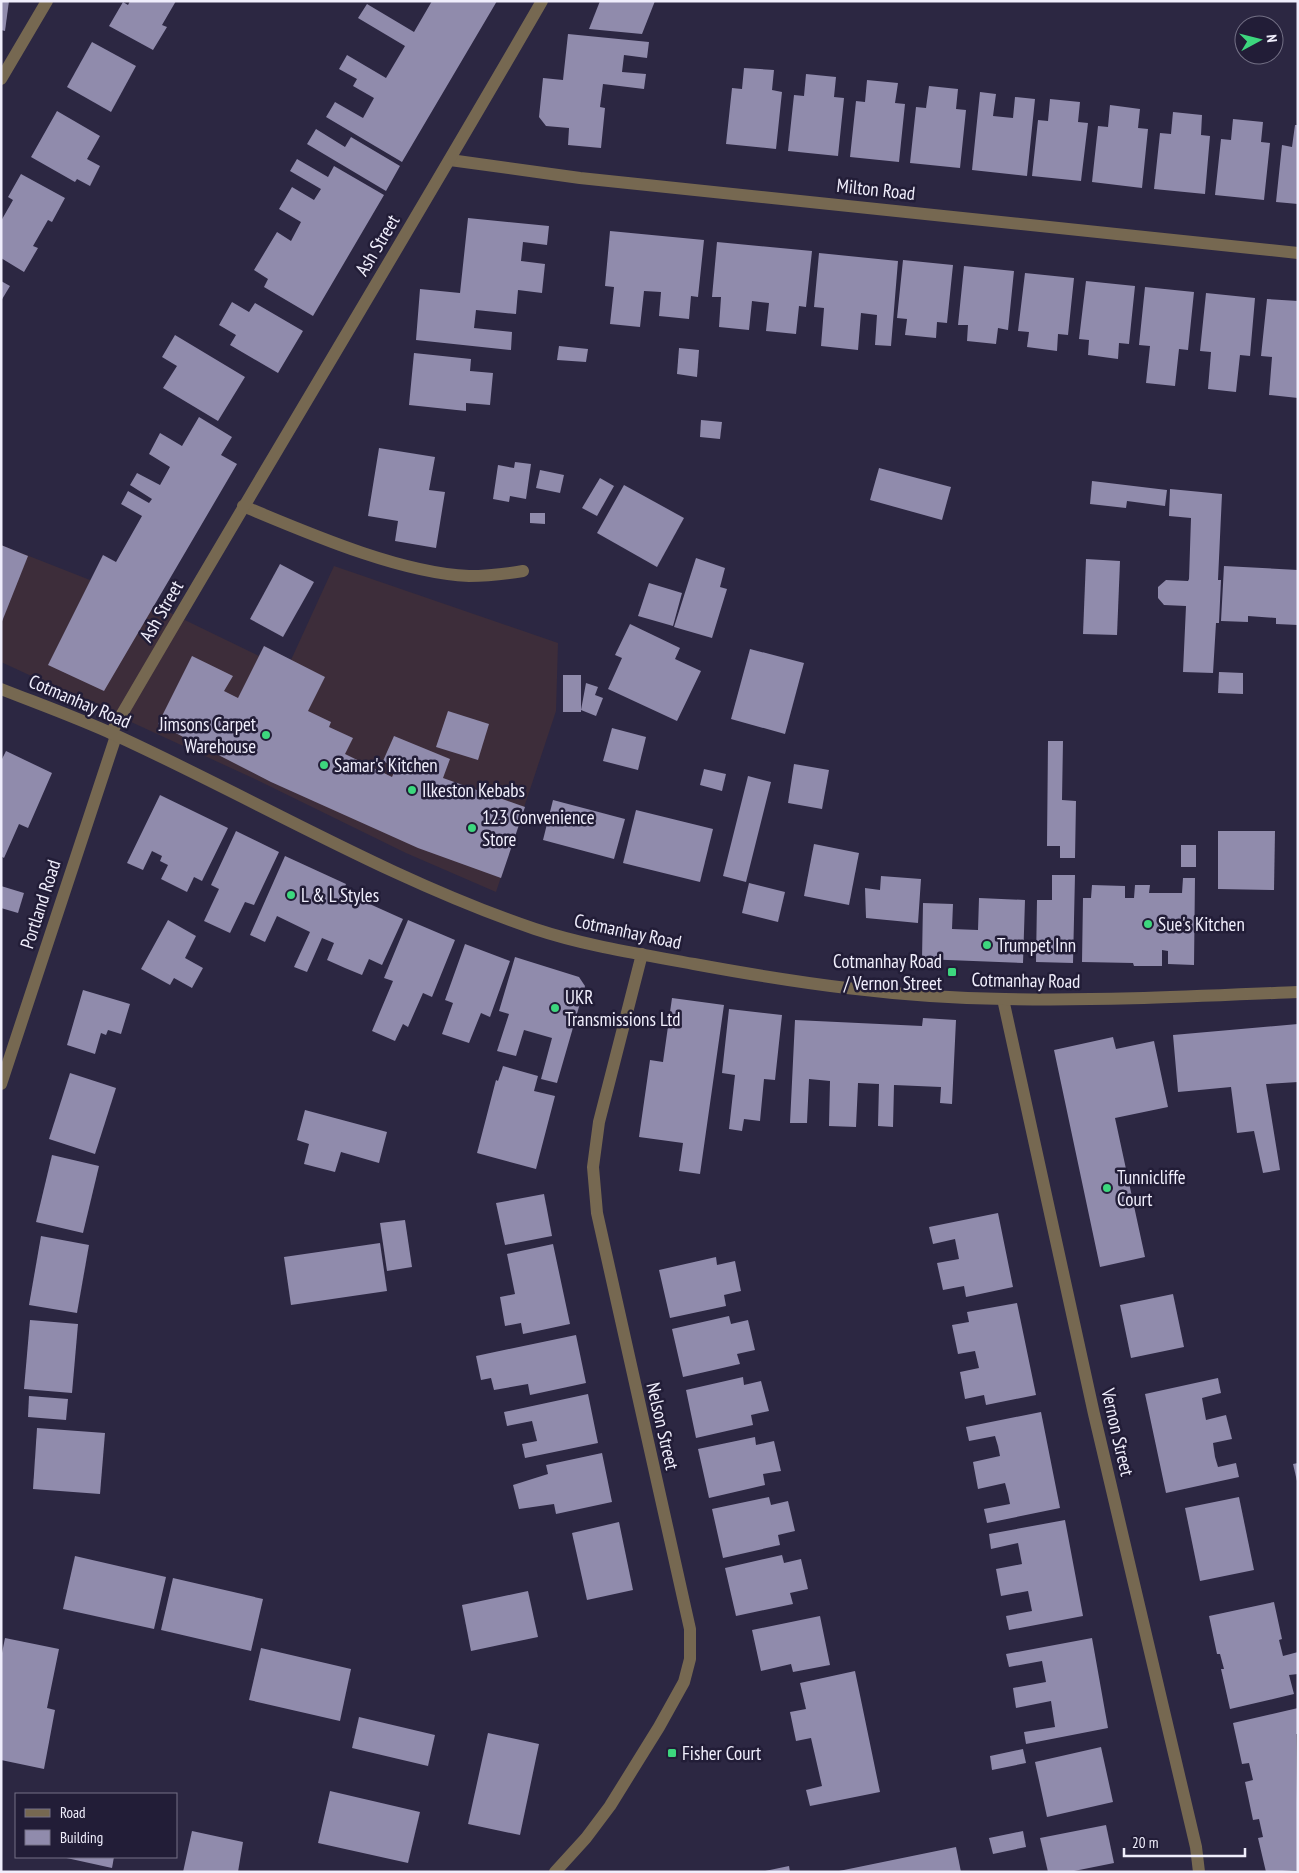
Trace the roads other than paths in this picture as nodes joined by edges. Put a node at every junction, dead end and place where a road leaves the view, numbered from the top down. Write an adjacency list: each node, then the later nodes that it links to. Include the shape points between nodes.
1 (47, 1): 3 (street)
2 (542, 1): 4 (street, Ash Street)
3 (1, 79)
4 (450, 160): 5 (street, Milton Road, via 580,178); 6 (street, Ash Street)
5 (1298, 252)
6 (242, 506): 7 (street, via 313,534 402,563 469,576); 9 (street, Ash Street)
7 (523, 572)
8 (1, 689): 9 (street, Cotmanhay Road)
9 (114, 735): 10 (street, Cotmanhay Road, via 436,892 538,930); 13 (street, Portland Road)
10 (642, 954): 12 (street, Cotmanhay Road, via 797,982); 14 (street, Nelson Street, via 599,1122 593,1184 613,1289 690,1629 690,1659 684,1682 641,1759 586,1838)
11 (1298, 992): 12 (street, Cotmanhay Road, via 1155,999)
12 (1003, 1000): 15 (street, Vernon Street, via 1094,1414 1196,1847)
13 (1, 1084)
14 (556, 1872)
15 (1199, 1872)

